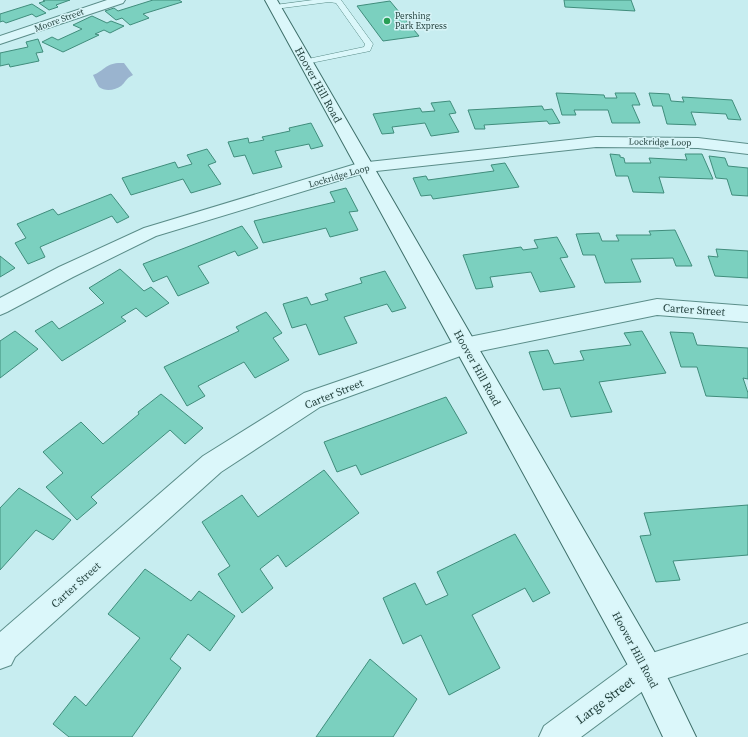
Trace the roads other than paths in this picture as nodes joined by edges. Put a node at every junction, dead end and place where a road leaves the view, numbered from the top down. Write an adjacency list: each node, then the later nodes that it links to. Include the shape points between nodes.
1 (119, 0): 3 (street, Moore Street)
2 (273, 4): 4 (street, Hoover Hill Road); 4 (lane, via 338,1 369,44 367,49)
3 (0, 40)
4 (306, 62): 6 (street, Hoover Hill Road)
5 (748, 149): 6 (street, Lockridge Loop, via 698,143 596,142)
6 (364, 167): 7 (street, Lockridge Loop, via 150,232); 9 (street, Hoover Hill Road)
7 (0, 307)
8 (748, 314): 9 (street, Carter Street, via 657,307)
9 (464, 346): 11 (street, Carter Street, via 312,400 212,464); 12 (street, Hoover Hill Road)
10 (748, 638): 12 (street, Large Street)
11 (0, 654)
12 (647, 668): 13 (street, Large Street); 14 (street, Hoover Hill Road)
13 (555, 737)
14 (680, 737)

